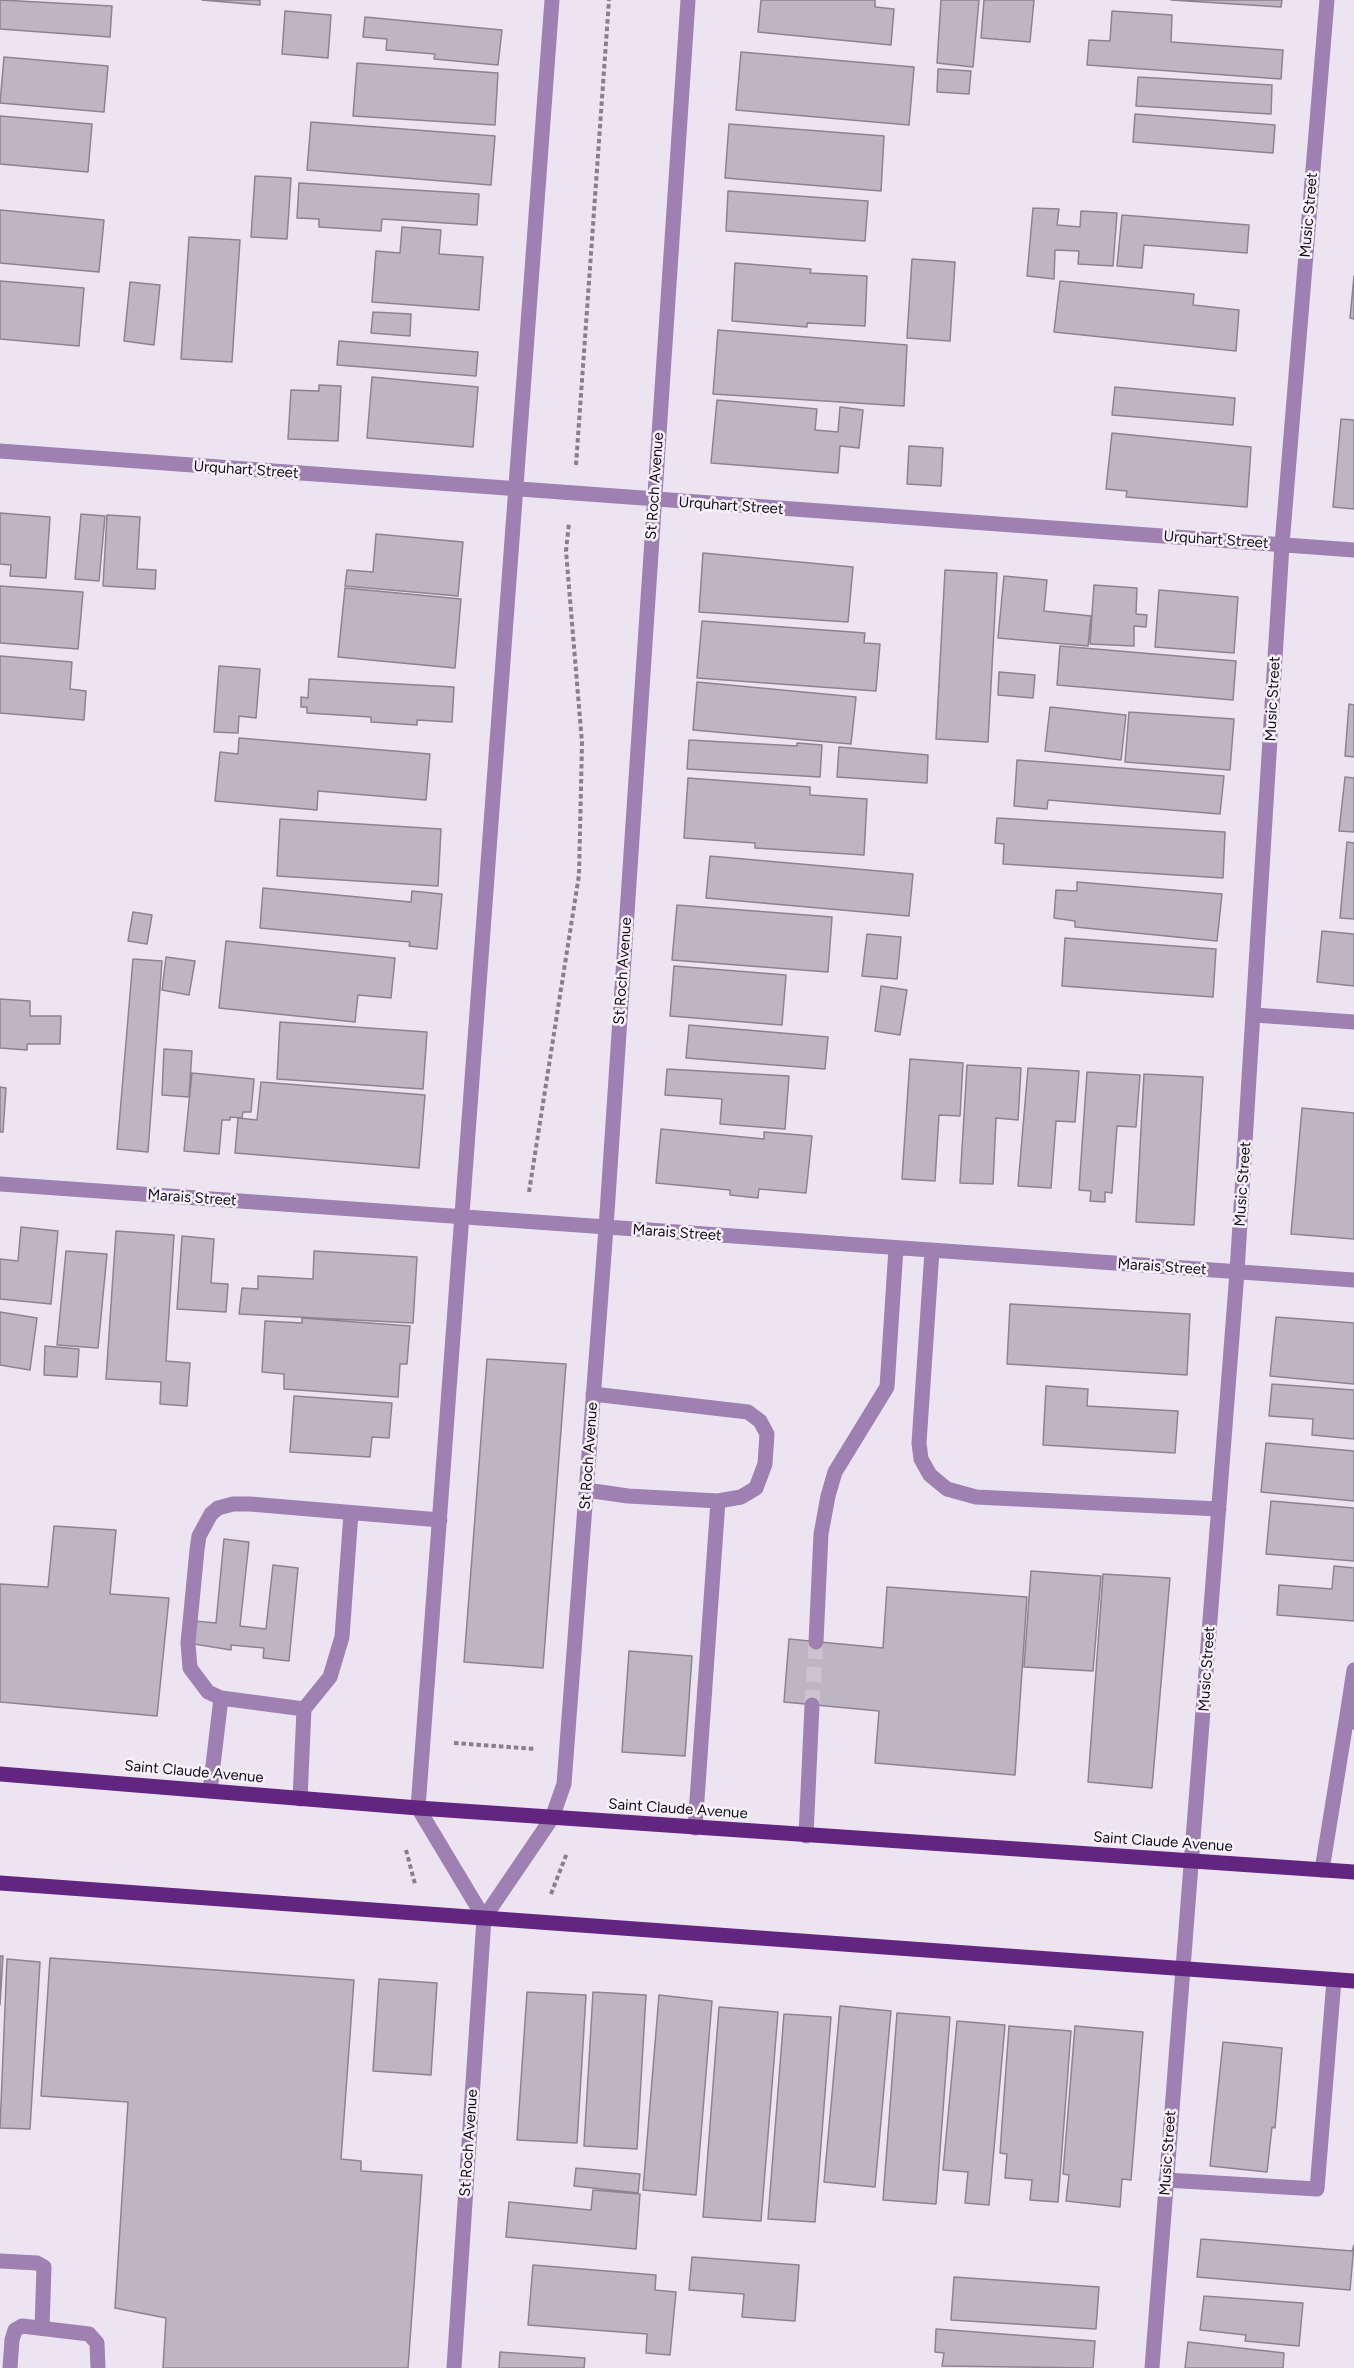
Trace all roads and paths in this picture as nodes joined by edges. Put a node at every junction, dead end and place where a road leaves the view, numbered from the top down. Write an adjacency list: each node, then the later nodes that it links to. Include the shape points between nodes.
1 (552, 0): 6 (street)
2 (609, 0): 7 (path)
3 (688, 0): 8 (street, St Roch Avenue)
4 (1327, 0): 9 (street, Music Street)
5 (0, 451): 6 (street, Urquhart Street)
6 (516, 491): 7 (street, Urquhart Street); 14 (street)
7 (572, 495): 8 (street, Urquhart Street); 15 (path, via 566,551 582,743 579,875)
8 (654, 500): 9 (street, Urquhart Street); 16 (street, St Roch Avenue)
9 (1282, 545): 10 (street, Urquhart Street); 11 (street, Music Street)
10 (1354, 550)
11 (1254, 1015): 12 (street); 19 (street, Music Street)
12 (1354, 1022)
13 (0, 1185): 14 (street, Marais Street)
14 (463, 1217): 15 (street, Marais Street); 26 (street)
15 (526, 1222): 16 (street, Marais Street)
16 (606, 1228): 17 (street, Marais Street); 21 (street, St Roch Avenue)
17 (896, 1248): 18 (street, Marais Street); 27 (street, via 887,1387 835,1472 828,1496 821,1534)
18 (932, 1251): 19 (street, Marais Street); 24 (street, via 919,1443 921,1459 930,1475 947,1489 976,1497)
19 (1237, 1272): 20 (street, Marais Street); 24 (street, Music Street)
20 (1354, 1280)
21 (593, 1394): 22 (street, St Roch Avenue); 23 (street, via 748,1412 760,1421 768,1434 765,1464 756,1488 741,1497)
22 (586, 1490): 23 (street); 40 (street, St Roch Avenue, via 564,1784)
23 (717, 1501): 41 (street)
24 (1219, 1509): 44 (street, Music Street)
25 (351, 1513): 26 (street); 29 (street, via 233,1504 211,1514 199,1536 188,1656 190,1668 208,1692); 31 (street, via 338,1658 330,1677)
26 (440, 1520): 39 (street)
27 (816, 1642)
28 (1354, 1670): 32 (street)
29 (221, 1698): 31 (street); 37 (street)
30 (812, 1705): 42 (street)
31 (304, 1709): 38 (street)
32 (1350, 1722): 35 (street)
33 (447, 1743): 34 (path)
34 (539, 1749)
35 (1347, 1758): 45 (street)
36 (0, 1774): 37 (main road, Saint Claude Avenue)
37 (210, 1791): 38 (main road, Saint Claude Avenue)
38 (300, 1799): 39 (main road, Saint Claude Avenue)
39 (418, 1808): 40 (main road, Saint Claude Avenue); 49 (street)
40 (552, 1818): 41 (main road, Saint Claude Avenue); 49 (street, St Roch Avenue)
41 (695, 1828): 42 (main road, Saint Claude Avenue)
42 (806, 1836): 44 (main road, Saint Claude Avenue)
43 (569, 1849): 48 (path)
44 (1193, 1862): 45 (main road, Saint Claude Avenue); 50 (street, Music Street)
45 (1322, 1870): 46 (main road, Saint Claude Avenue)
46 (1354, 1872)
47 (0, 1883): 49 (main road)
48 (549, 1900)
49 (484, 1918): 50 (main road); 58 (street, St Roch Avenue)
50 (1182, 1970): 51 (main road); 53 (street, Music Street)
51 (1334, 1980): 52 (main road); 53 (street, via 1317,2189)
52 (1354, 1981)
53 (1166, 2180): 59 (street, Music Street)
54 (0, 2261): 55 (street, via 44,2267)
55 (42, 2328): 56 (street, via 89,2334 97,2343); 57 (street, via 22,2326 15,2331)
56 (98, 2361)
57 (10, 2368)
58 (454, 2368)
59 (1152, 2368)

